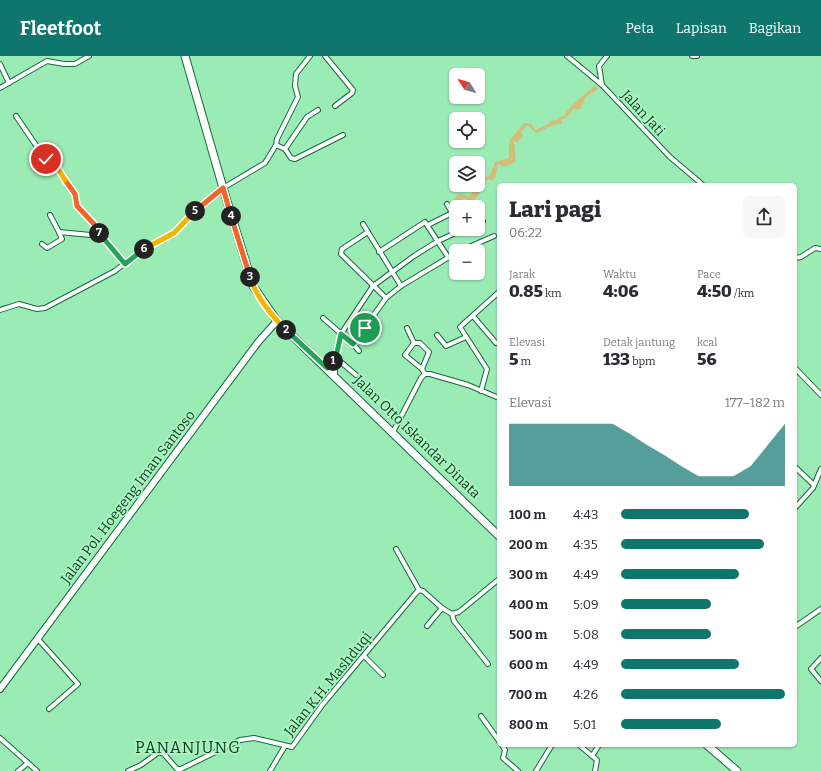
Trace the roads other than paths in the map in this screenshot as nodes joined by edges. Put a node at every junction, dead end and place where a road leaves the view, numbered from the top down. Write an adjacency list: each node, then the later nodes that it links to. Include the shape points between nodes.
1 (89, 56): 10 (street, via 75,64 47,62)
2 (186, 56): 20 (main road, Jalan Otto Iskandar Dinata)
3 (310, 56): 17 (street, via 296,74 295,86 298,97)
4 (325, 56): 13 (street, via 353,90)
5 (567, 56): 11 (street, Jalan Jati)
6 (607, 56): 11 (street, via 599,66)
7 (692, 56): 8 (street)
8 (697, 56)
9 (0, 64): 10 (street)
10 (9, 83): 12 (street)
11 (600, 84): 19 (street, Jalan Jati, via 670,157)
12 (0, 88)
13 (335, 106)
14 (318, 110): 18 (street, via 307,118)
15 (16, 116): 29 (street, via 44,157 54,162 75,194 77,206 95,225)
16 (343, 135): 18 (street, via 295,159)
17 (276, 145): 18 (street); 20 (street, via 265,163)
18 (285, 149)
19 (700, 183)
20 (223, 188): 39 (street, via 174,233 142,250); 48 (main road, Jalan Otto Iskandar Dinata, via 253,286)
21 (447, 204): 22 (street)
22 (449, 208)
23 (449, 214): 26 (street)
24 (50, 215): 27 (street)
25 (363, 224): 28 (street)
26 (428, 225): 32 (street); 36 (street, via 424,222)
27 (59, 232): 29 (street); 33 (street, via 62,239 60,241 46,248)
28 (368, 232): 36 (street); 41 (street, via 342,249 340,254)
29 (101, 236): 39 (street)
30 (449, 236): 32 (street)
31 (494, 236): 34 (street)
32 (438, 241): 37 (street); 40 (street)
33 (42, 244)
34 (476, 244)
35 (821, 249): 38 (street, via 815,248)
36 (380, 252): 40 (street)
37 (448, 257): 42 (street)
38 (797, 258)
39 (125, 264): 45 (street, via 45,308 37,309 19,304)
40 (392, 271): 41 (street); 42 (street)
41 (373, 286): 44 (street); 50 (street)
42 (401, 286): 44 (street)
43 (497, 294): 46 (street)
44 (386, 298): 55 (street)
45 (0, 310)
46 (474, 316): 52 (street, via 460,327); 54 (street)
47 (323, 318): 50 (street)
48 (277, 321): 58 (main road, Jalan Otto Iskandar Dinata); 81 (street, Jalan Pol. Hoegeng Iman Santoso, via 259,341)
49 (407, 328): 53 (street)
50 (341, 334): 55 (street); 57 (street)
51 (438, 335): 52 (street, via 446,346)
52 (466, 337): 64 (street, via 487,369)
53 (414, 343): 59 (street, via 405,355); 59 (street, via 420,343 429,352)
54 (496, 343)
55 (353, 344): 56 (street)
56 (359, 351)
57 (335, 358): 58 (street); 62 (street); 63 (street)
58 (327, 368): 62 (main road, Jalan Otto Iskandar Dinata)
59 (422, 369): 61 (street)
60 (797, 370): 65 (street)
61 (425, 374): 64 (street); 67 (street)
62 (335, 375): 67 (main road, Jalan Otto Iskandar Dinata)
63 (356, 375)
64 (481, 391): 66 (street)
65 (821, 395)
66 (497, 397)
67 (393, 432): 72 (main road, Jalan Otto Iskandar Dinata)
68 (797, 469): 70 (street)
69 (821, 469): 70 (street)
70 (814, 485): 71 (street)
71 (797, 506)
72 (497, 534)
73 (396, 549): 75 (street)
74 (497, 580): 78 (street, via 458,612)
75 (419, 590): 76 (street); 82 (street, Jalan K.H. Mashduqi)
76 (442, 608): 78 (street); 79 (street)
77 (821, 609): 80 (street)
78 (452, 614): 84 (street, via 454,621)
79 (426, 626)
80 (797, 626)
81 (38, 639): 87 (street, Jalan Pol. Hoegeng Iman Santoso); 88 (street, via 78,684)
82 (364, 656): 85 (street); 92 (street, Jalan K.H. Mashduqi, via 323,704 297,742 292,747)
83 (821, 658): 86 (street, via 810,670)
84 (488, 664)
85 (383, 675)
86 (821, 681)
87 (0, 689)
88 (49, 709)
89 (481, 716): 91 (street)
90 (0, 738): 99 (street)
91 (497, 738)
92 (285, 746): 100 (street, Jalan K.H. Mashduqi, via 251,738 240,740); 104 (street)
93 (503, 747): 105 (street, via 504,758)
94 (551, 747): 106 (street)
95 (581, 747): 98 (street)
96 (598, 747): 98 (street)
97 (709, 747): 108 (main road)
98 (592, 756): 107 (street, via 597,760)
99 (28, 763): 101 (street); 102 (street)
100 (177, 770): 103 (street, Jalan K.H. Mashduqi, via 164,754 159,752)
101 (18, 771)
102 (37, 771)
103 (128, 771)
104 (270, 771)
105 (518, 771)
106 (536, 771)
107 (595, 771)
108 (737, 771)

